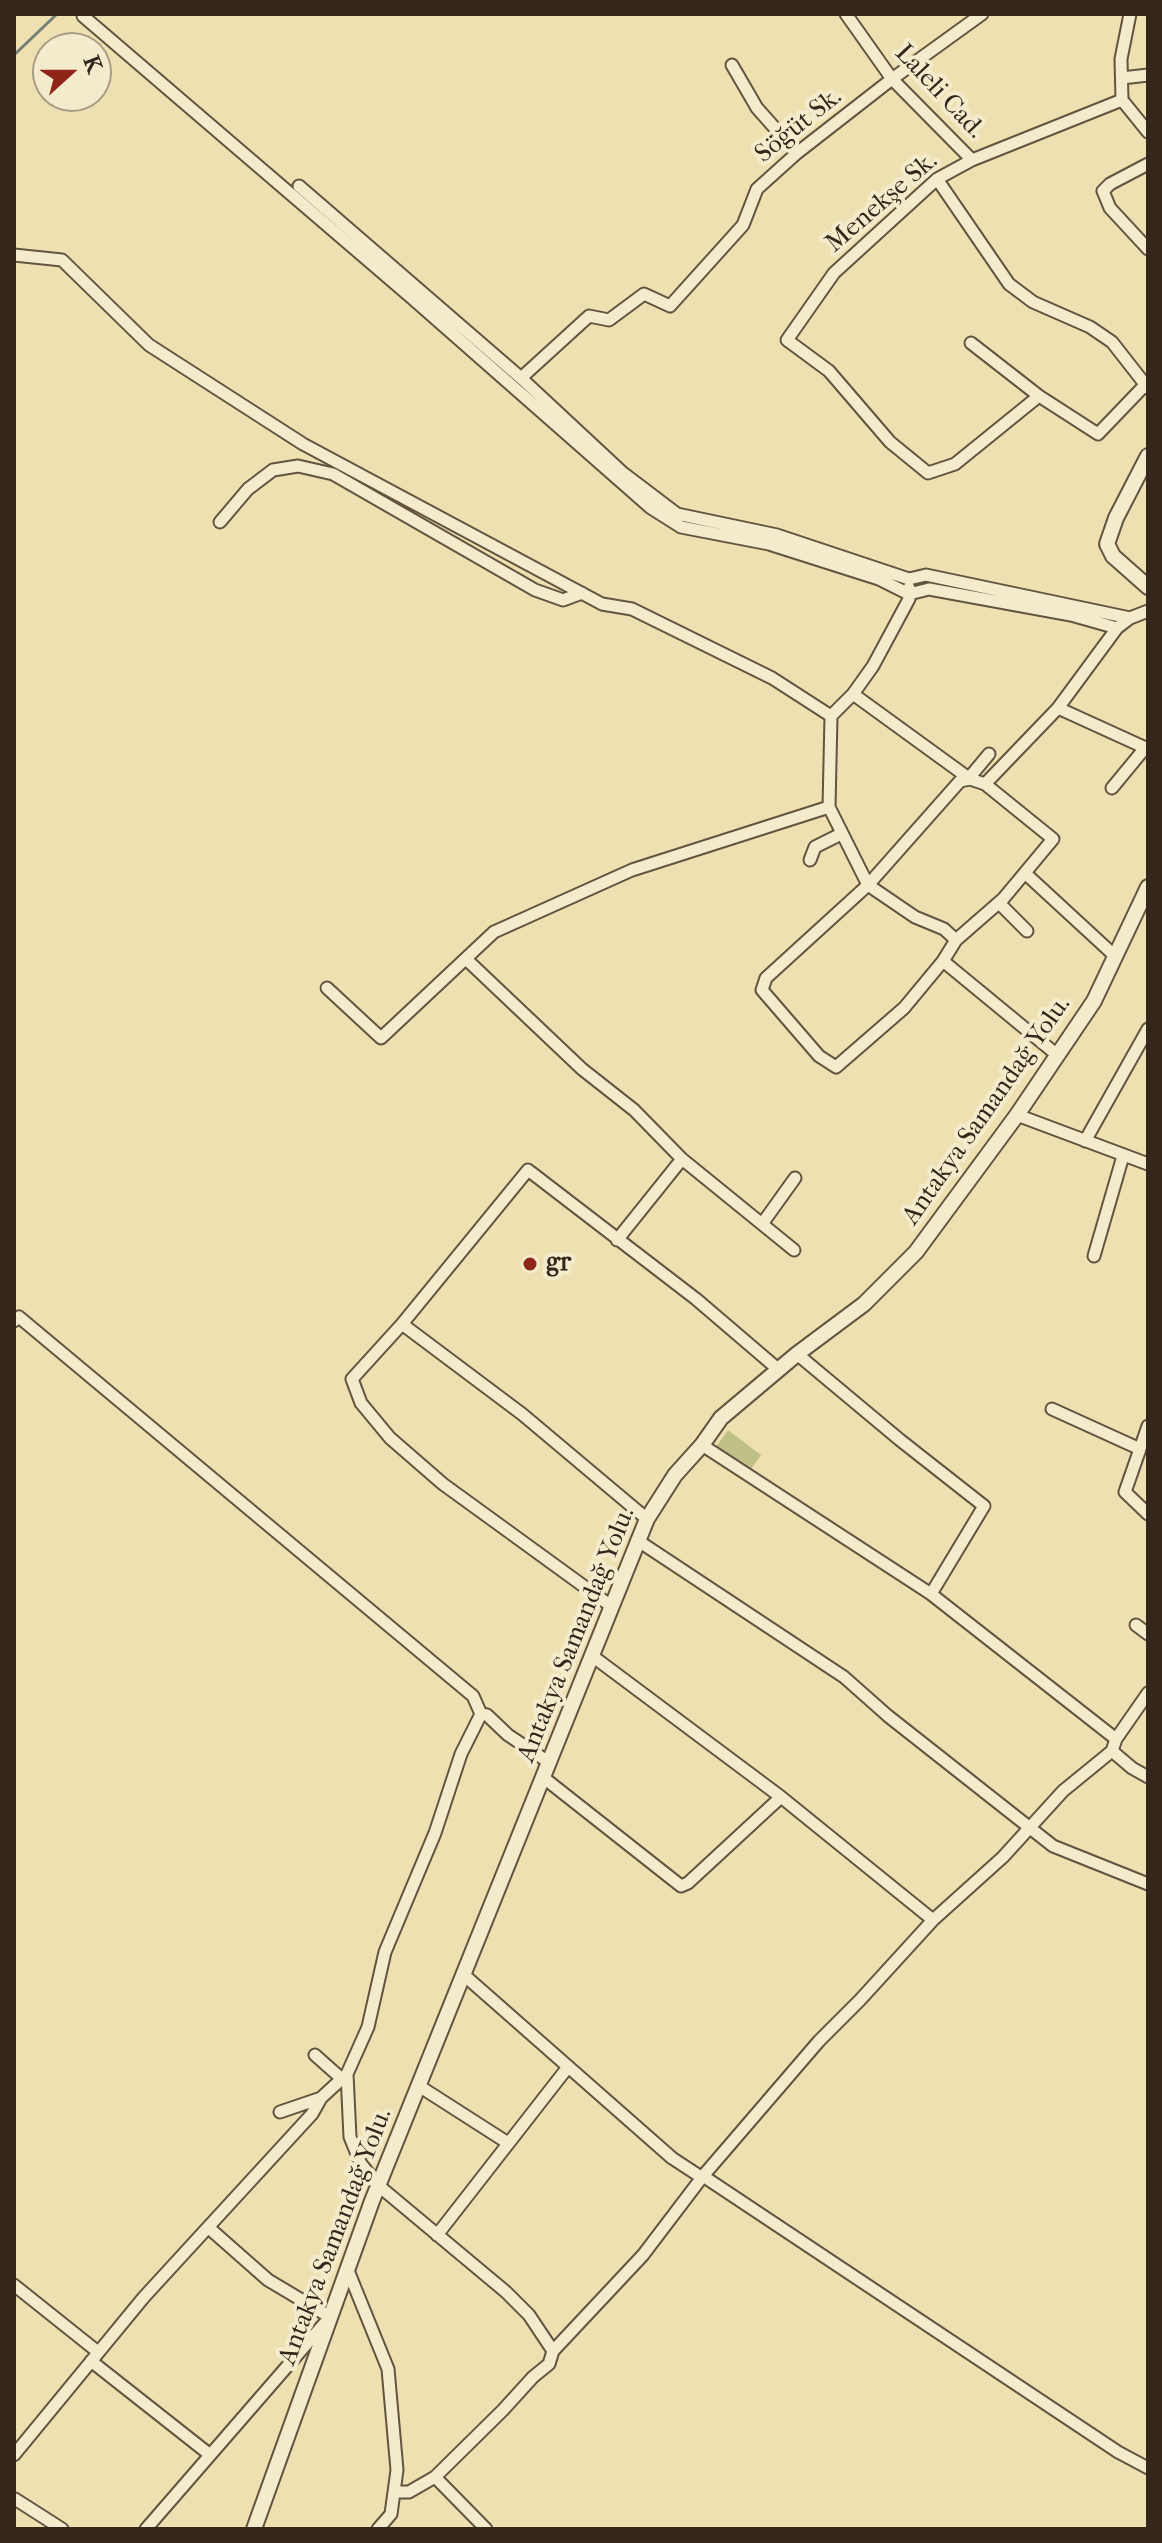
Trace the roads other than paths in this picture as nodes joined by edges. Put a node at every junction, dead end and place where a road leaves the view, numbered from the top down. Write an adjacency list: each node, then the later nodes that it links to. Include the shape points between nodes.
1 (846, 14): 8 (street, Laleli Cad.)
2 (982, 14): 8 (street, Söğüt Sk.)
3 (1130, 14): 7 (street)
4 (83, 16): 27 (street, via 651,508 681,527 769,544 879,579)
5 (732, 65): 11 (street, via 757,108)
6 (1148, 75): 7 (street)
7 (1122, 78): 9 (street)
8 (892, 79): 11 (street, Söğüt Sk.); 12 (street, Laleli Cad.)
9 (1122, 100): 10 (street); 12 (street, Menekşe Sk.)
10 (1148, 132)
11 (797, 153): 19 (street, Söğüt Sk., via 757,189 743,225 670,306 644,294 609,320 589,316)
12 (972, 160): 14 (street, Menekşe Sk.)
13 (1148, 164): 16 (street, via 1103,191 1110,208)
14 (937, 179): 20 (street, via 1009,284 1112,342); 21 (street, Menekşe Sk., via 834,273 787,340 829,371 890,442 928,473 955,464)
15 (299, 186): 19 (street)
16 (1148, 249)
17 (14, 255): 26 (street, via 62,260 149,345 303,444)
18 (971, 343): 21 (street)
19 (521, 378): 24 (street, via 623,473 677,514 777,535)
20 (1147, 386): 21 (street, via 1098,434)
21 (1039, 396)
22 (1148, 456): 25 (street, via 1107,544)
23 (220, 522): 26 (street, via 273,470 298,466 333,474 535,590 563,600)
24 (909, 579): 27 (street); 29 (street, via 926,575)
25 (1148, 587)
26 (582, 593): 33 (street, via 602,604 632,609 772,678)
27 (909, 594): 30 (street, via 929,589); 31 (street)
28 (1148, 611): 29 (street)
29 (1130, 618): 30 (street)
30 (1117, 628): 32 (street)
31 (853, 694): 33 (street); 36 (street)
32 (1058, 708): 34 (street); 37 (street)
33 (831, 716): 39 (street)
34 (1146, 749): 38 (street)
35 (989, 754): 36 (street)
36 (970, 778): 37 (street); 43 (street, via 960,781)
37 (985, 784): 42 (street, via 1053,839)
38 (1112, 788)
39 (829, 807): 40 (street); 49 (street, via 632,870 494,932)
40 (841, 834): 41 (street, via 815,847); 43 (street)
41 (810, 860)
42 (1026, 874): 45 (street); 48 (street)
43 (868, 885): 47 (street); 50 (street, via 766,978 762,990 819,1056 836,1067 904,1008)
44 (1148, 887): 48 (street, Antakya Samandağ Yolu.)
45 (999, 903): 46 (street); 47 (street)
46 (1027, 931)
47 (956, 940): 50 (street)
48 (1115, 956): 53 (street, Antakya Samandağ Yolu., via 1094,1001)
49 (466, 959): 51 (street, via 381,1038); 57 (street)
50 (943, 961): 53 (street)
51 (327, 988)
52 (1148, 1029): 55 (street)
53 (1056, 1054): 54 (street, Antakya Samandağ Yolu.)
54 (1017, 1115): 55 (street); 66 (street, Antakya Samandağ Yolu., via 916,1252 864,1304)
55 (1085, 1141): 56 (street)
56 (1123, 1156): 58 (street); 63 (street)
57 (682, 1159): 60 (street); 61 (street)
58 (1148, 1164)
59 (795, 1178): 60 (street)
60 (762, 1224): 62 (street)
61 (617, 1240): 65 (street, via 528,1170); 67 (street)
62 (794, 1250)
63 (1094, 1256)
64 (14, 1321): 81 (street, via 19,1317 473,1696)
65 (402, 1324): 73 (street, via 522,1414); 76 (street, via 352,1379 361,1403 390,1438 443,1484)
66 (797, 1354): 67 (street, Antakya Samandağ Yolu.); 75 (street, via 984,1506)
67 (779, 1370): 70 (street, Antakya Samandağ Yolu., via 721,1418)
68 (1052, 1409): 71 (street)
69 (1148, 1426): 71 (street)
70 (702, 1445): 73 (street, Antakya Samandağ Yolu.); 75 (street)
71 (1140, 1449): 72 (street, via 1125,1492)
72 (1148, 1514)
73 (647, 1519): 74 (street, Antakya Samandağ Yolu.)
74 (637, 1540): 76 (street, Antakya Samandağ Yolu.); 87 (street, via 844,1677)
75 (931, 1594): 82 (street)
76 (611, 1606): 79 (street, Antakya Samandağ Yolu.)
77 (1136, 1625): 78 (street)
78 (1148, 1634)
79 (591, 1655): 83 (street, Antakya Samandağ Yolu.); 86 (street)
80 (1148, 1693): 82 (street)
81 (481, 1714): 83 (street); 93 (street, via 385,1952 368,2027)
82 (1114, 1745): 84 (street, via 1132,1768); 87 (street)
83 (550, 1763): 85 (street, Antakya Samandağ Yolu.)
84 (1148, 1777)
85 (544, 1778): 86 (street, via 681,1886); 90 (street, Antakya Samandağ Yolu.)
86 (781, 1797): 89 (street)
87 (1031, 1828): 88 (street, via 1053,1846); 89 (street)
88 (1148, 1884)
89 (933, 1920): 98 (street)
90 (464, 1975): 92 (street); 94 (street, Antakya Samandağ Yolu.)
91 (315, 2055): 93 (street)
92 (568, 2067): 97 (street); 98 (street, via 672,2158)
93 (345, 2076): 95 (street); 99 (street, via 350,2137 361,2164)
94 (419, 2086): 97 (street); 99 (street, Antakya Samandağ Yolu.)
95 (321, 2098): 96 (street); 100 (street)
96 (280, 2112)
97 (508, 2143): 101 (street)
98 (702, 2176): 105 (street, via 643,2255); 109 (street)
99 (379, 2186): 101 (street); 102 (street, Antakya Samandağ Yolu.)
100 (209, 2228): 104 (street, via 268,2280); 106 (street)
101 (437, 2235): 105 (street, via 522,2307)
102 (347, 2267): 104 (street, Antakya Samandağ Yolu.); 111 (street, via 388,2369 397,2470)
103 (14, 2285): 106 (street)
104 (330, 2317): 107 (street); 115 (street, Antakya Samandağ Yolu.)
105 (553, 2351): 110 (street, via 549,2364)
106 (95, 2357): 107 (street); 108 (street)
107 (209, 2454): 114 (street)
108 (14, 2455)
109 (1148, 2468)
110 (435, 2477): 111 (street, via 409,2492); 117 (street)
111 (394, 2492): 116 (street, via 391,2514)
112 (14, 2499): 113 (street)
113 (62, 2529)
114 (146, 2529)
115 (254, 2529)
116 (378, 2529)
117 (486, 2529)

